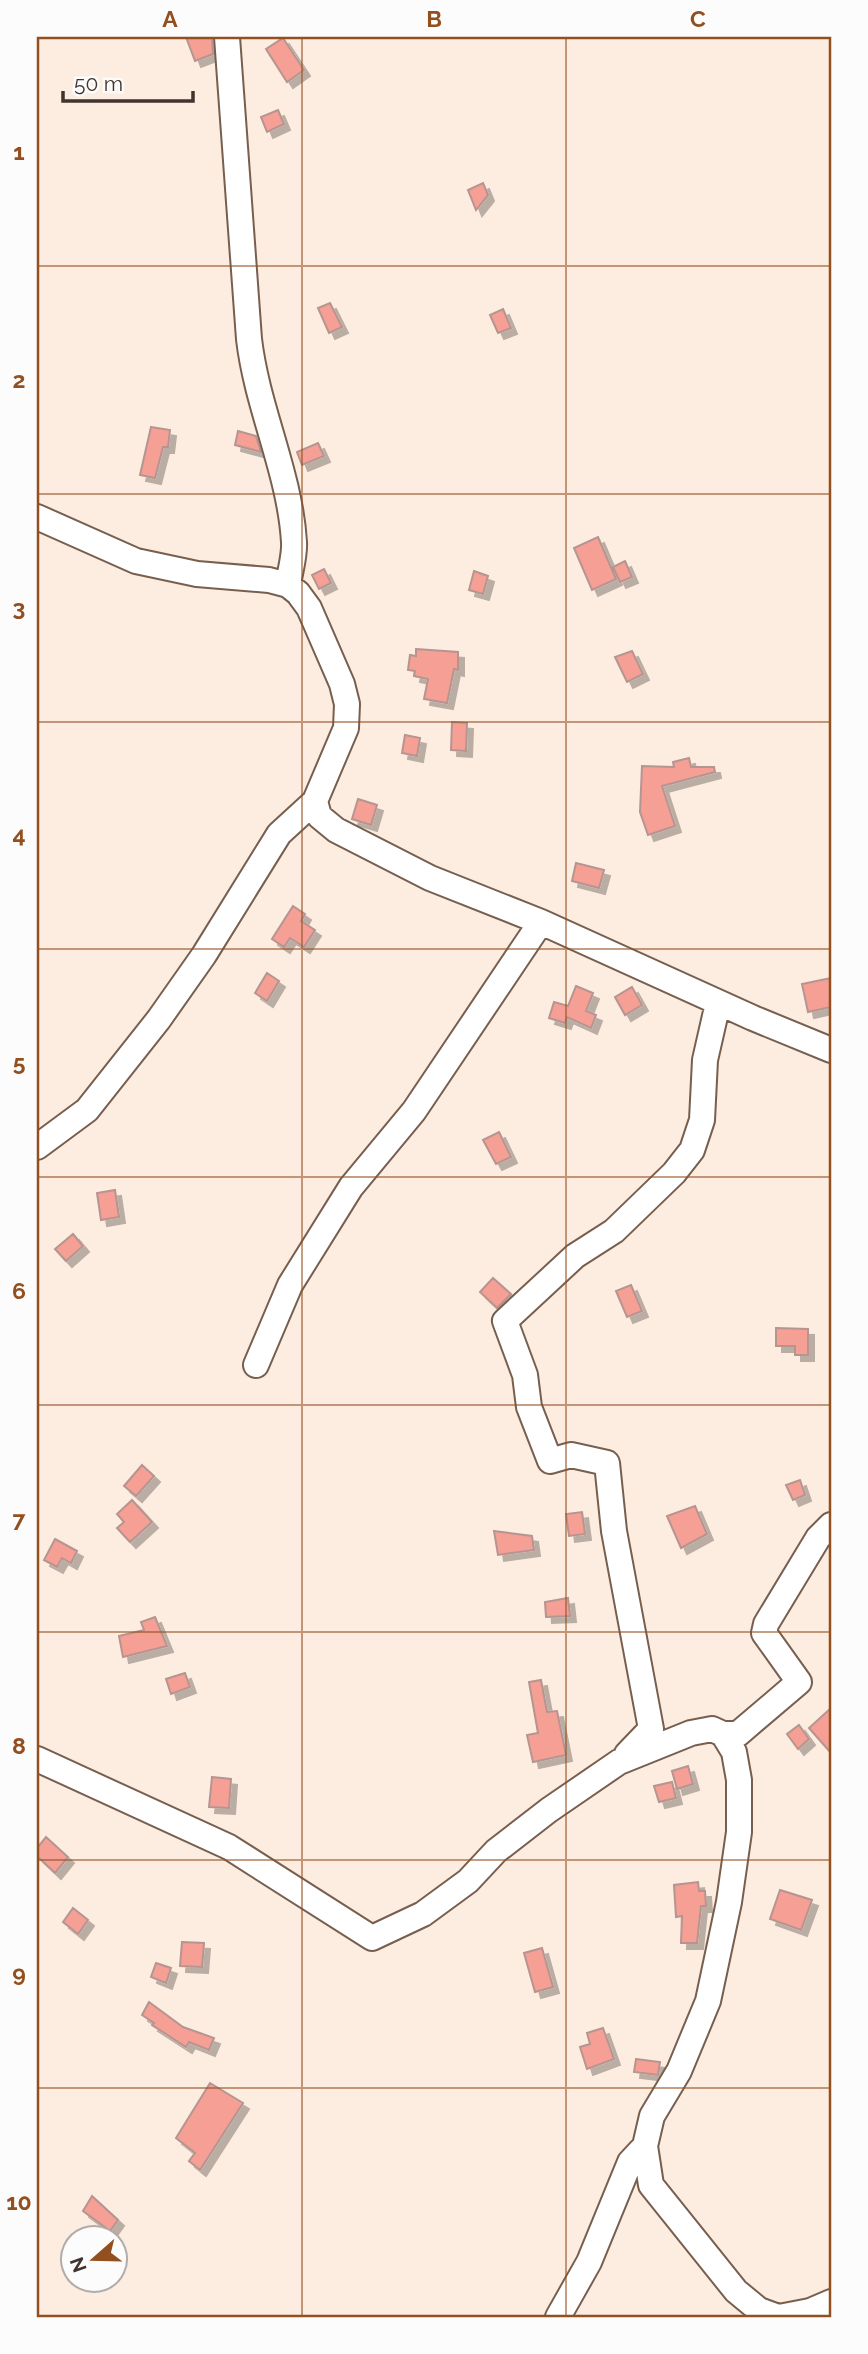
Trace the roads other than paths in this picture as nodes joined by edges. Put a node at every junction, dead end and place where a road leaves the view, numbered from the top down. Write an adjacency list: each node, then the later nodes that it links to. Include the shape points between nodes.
1 (228, 37): 3 (street, via 249,339 253,372 289,505 294,544)
2 (37, 517): 3 (street, via 136,561)
3 (288, 585): 4 (street, via 309,608 347,704 346,728)
4 (315, 801): 5 (street, via 320,817 359,843 430,878); 8 (street, via 279,834 181,987 87,1110)
5 (541, 922): 6 (street); 9 (street, via 414,1111 351,1187 290,1285)
6 (718, 1003): 7 (street); 13 (street, via 705,1060 702,1120 692,1150 614,1231 575,1256 505,1321 550,1461 570,1455 607,1463 614,1531 651,1729)
7 (831, 1050)
8 (37, 1147)
9 (257, 1365)
10 (831, 1525): 11 (street, via 818,1538 764,1633 799,1682 738,1734)
11 (723, 1734): 13 (street, via 712,1728 691,1732); 14 (street, via 734,1752 739,1780 729,1902 708,2000 679,2071 652,2116)
12 (37, 1759): 13 (street, via 229,1847 372,1938 423,1914 468,1881 496,1851)
13 (620, 1762)
14 (645, 2146): 16 (street, via 631,2162 589,2262); 17 (street, via 651,2185 736,2291 759,2310)
15 (831, 2302): 17 (street)
16 (558, 2317)
17 (778, 2317)

